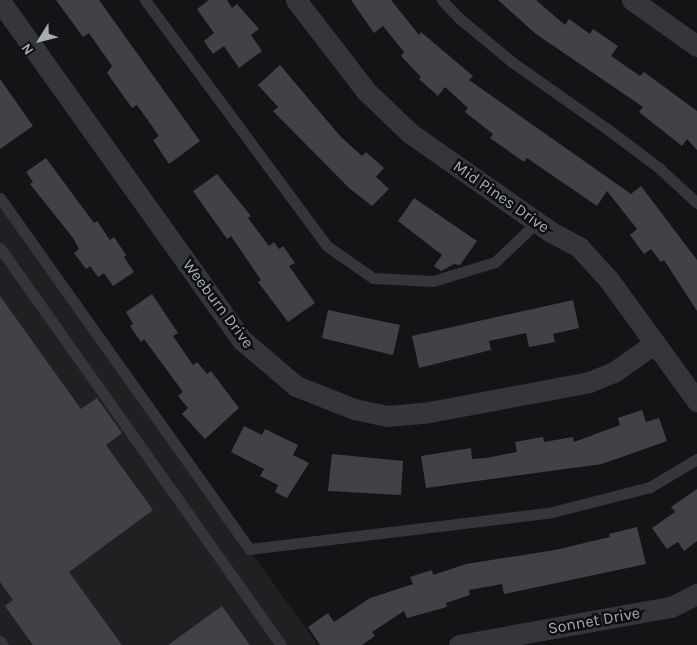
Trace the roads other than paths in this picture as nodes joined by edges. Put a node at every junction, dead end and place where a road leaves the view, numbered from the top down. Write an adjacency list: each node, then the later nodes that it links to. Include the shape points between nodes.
1 (145, 0): 9 (lane, via 327,246 373,278 433,281 495,262)
2 (296, 0): 9 (street, Mid Pines Drive, via 366,91 410,133)
3 (442, 0): 8 (lane, via 512,62 659,168)
4 (632, 0): 6 (street)
5 (0, 1): 11 (street, Weeburn Drive, via 242,340 296,386 354,409 387,416 424,413 589,382 614,372)
6 (697, 46)
7 (0, 198): 13 (lane, via 249,549 548,513 650,487)
8 (697, 203)
9 (537, 222): 11 (street, Mid Pines Drive, via 579,247 609,280)
10 (0, 248): 17 (lane)
11 (655, 343): 12 (street, Mid Pines Drive)
12 (697, 401)
13 (697, 459)
14 (697, 594): 18 (street, Sonnet Drive, via 671,607)
15 (0, 641): 16 (lane)
16 (2, 645)
17 (281, 645)
18 (459, 645)

